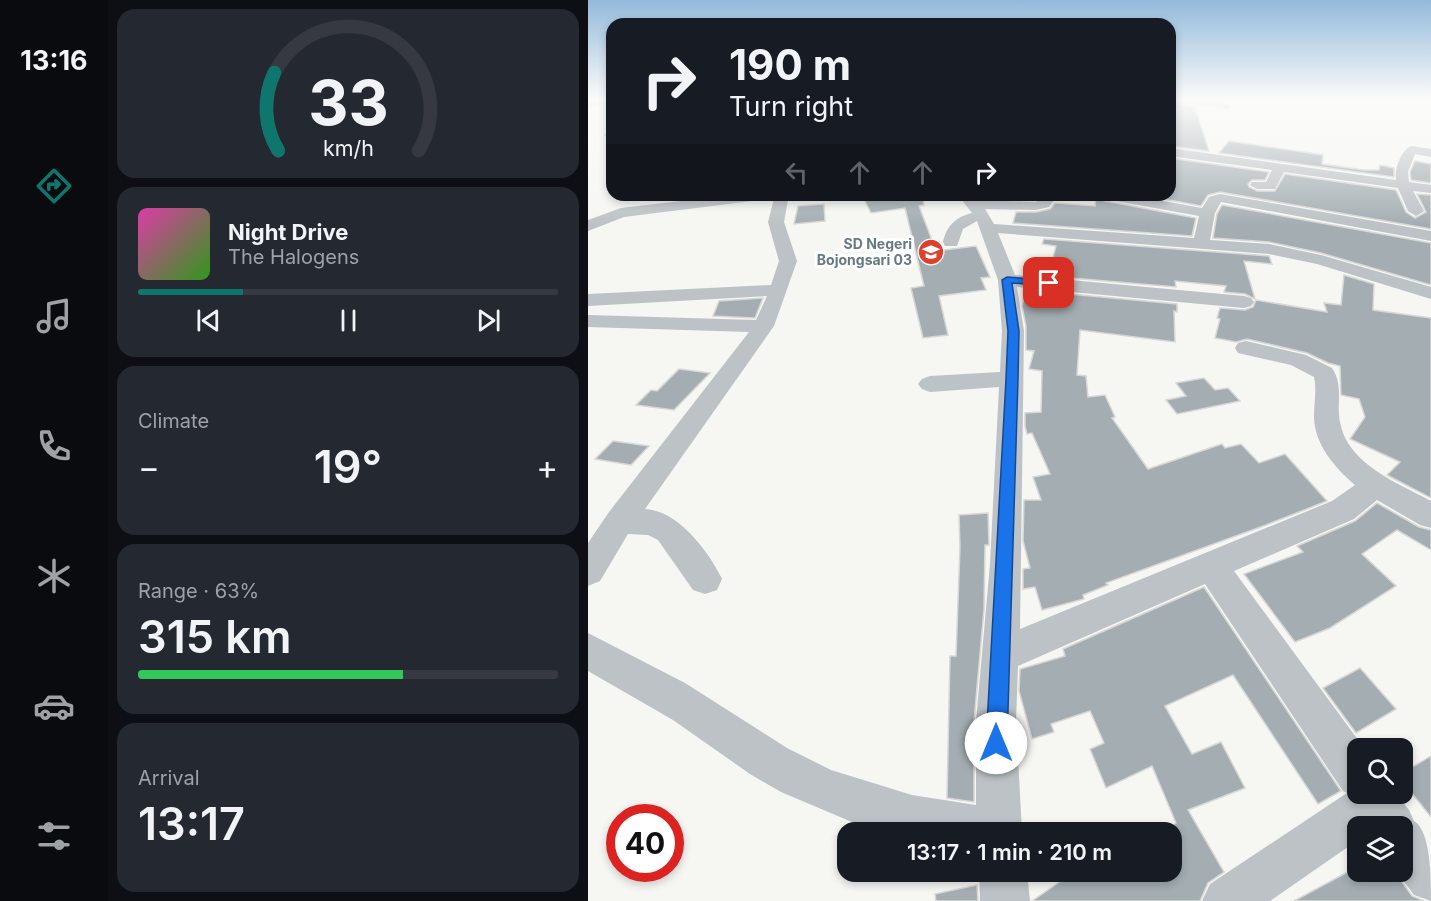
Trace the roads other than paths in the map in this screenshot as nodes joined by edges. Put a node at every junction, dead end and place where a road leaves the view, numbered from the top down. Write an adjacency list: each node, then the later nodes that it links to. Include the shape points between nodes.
1 (1176, 148): 3 (street)
2 (1431, 153): 4 (street, via 1411,150 1401,172)
3 (1280, 167): 4 (street); 5 (street, via 1270,186)
4 (1403, 184): 6 (street); 14 (street)
5 (1257, 185)
6 (1431, 189)
7 (632, 201): 12 (street)
8 (718, 201): 16 (street, via 621,213)
9 (781, 201): 21 (street, via 776,222 788,261)
10 (1046, 201): 13 (street, via 1041,206)
11 (1139, 201): 15 (street)
12 (625, 209)
13 (977, 210): 18 (street, via 958,223); 19 (street); 20 (street)
14 (1416, 211)
15 (1207, 213): 17 (street, via 1215,199 1223,198); 19 (street)
16 (588, 226)
17 (1431, 236)
18 (951, 242)
19 (1201, 244): 22 (street, via 1291,253)
20 (1007, 280): 25 (street); 30 (street, via 1013,331)
21 (779, 290): 23 (street); 28 (street)
22 (1431, 293)
23 (695, 294): 24 (street); 27 (street)
24 (588, 300)
25 (1244, 302)
26 (588, 321): 27 (street)
27 (675, 324): 28 (street)
28 (764, 326): 34 (street)
29 (1246, 348): 32 (street, via 1298,360 1324,373 1329,391 1328,427 1333,442 1348,462)
30 (1012, 379): 31 (street); 39 (street)
31 (930, 384)
32 (1376, 484): 33 (street); 35 (street, via 1343,510)
33 (1431, 516)
34 (620, 520): 36 (street); 37 (street, via 652,522 669,531)
35 (1211, 566): 39 (street); 40 (street)
36 (588, 572)
37 (705, 579)
38 (588, 651): 42 (street, via 637,675 773,764 830,792)
39 (999, 656): 43 (street, via 996,721)
40 (1347, 760)
41 (1367, 804): 48 (street)
42 (935, 822)
43 (999, 822)
44 (1413, 854): 45 (street)
45 (1431, 878)
46 (1003, 882): 47 (street)
47 (1005, 901)
48 (1227, 901)

